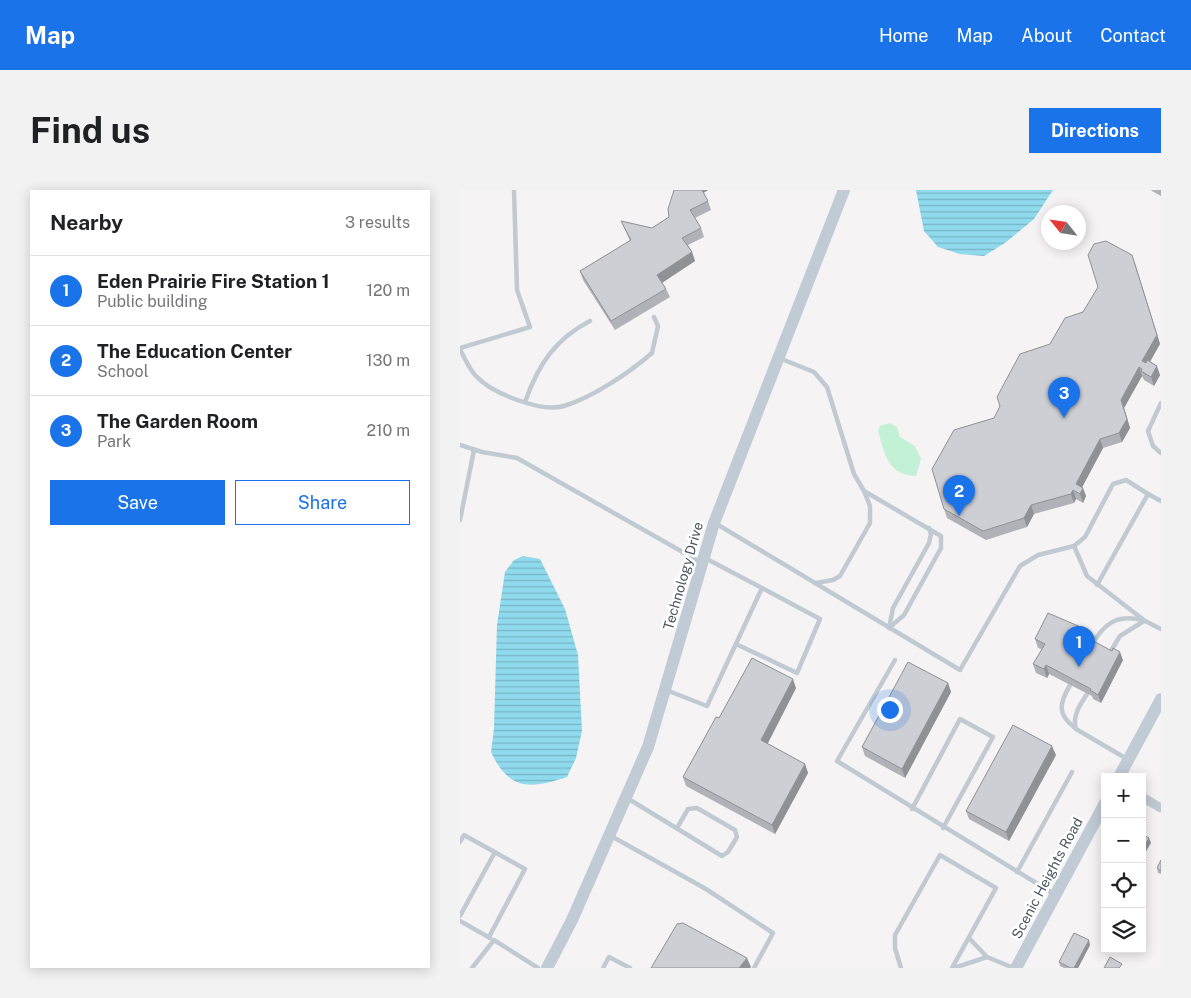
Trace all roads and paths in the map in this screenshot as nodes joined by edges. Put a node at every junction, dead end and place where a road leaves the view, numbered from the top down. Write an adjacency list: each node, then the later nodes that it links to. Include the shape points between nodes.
1 (514, 190): 5 (lane, via 517,290 530,326)
2 (844, 190): 6 (street, Technology Drive)
3 (654, 317): 7 (lane, via 658,326 652,353 639,364 585,398 562,407)
4 (590, 321): 7 (lane, via 575,329 547,354)
5 (460, 351): 7 (lane, via 476,376 488,387)
6 (777, 357): 12 (lane, via 814,372 824,382 854,474); 16 (street, Technology Drive)
7 (525, 402)
8 (1161, 403): 11 (lane, via 1148,431 1153,446)
9 (460, 445): 10 (lane)
10 (474, 450): 15 (lane); 19 (lane, via 517,458)
11 (1161, 453)
12 (864, 492): 17 (lane); 20 (lane, via 870,506 870,523 845,569 833,580)
13 (1148, 494): 14 (lane); 18 (lane, via 1126,480 1113,484 1085,537); 21 (lane)
14 (1161, 501)
15 (460, 520)
16 (714, 522): 19 (street, Technology Drive); 20 (lane)
17 (929, 528): 24 (lane, via 931,538 892,608); 24 (lane, via 941,536 940,548 904,614)
18 (1074, 546): 21 (lane, via 1087,576); 24 (lane, via 1038,555 1020,566 960,670)
19 (702, 560): 22 (lane); 31 (street, Technology Drive)
20 (815, 584): 24 (lane)
21 (1097, 585): 23 (lane)
22 (762, 588): 26 (lane); 26 (lane, via 820,619 797,673)
23 (1146, 621): 25 (lane); 27 (lane, via 1118,618 1105,625); 28 (lane, via 1120,636)
24 (889, 628)
25 (1161, 629)
26 (736, 644): 31 (lane, via 707,706)
27 (1091, 647)
28 (1108, 656)
29 (895, 660): 41 (lane, via 837,761)
30 (1070, 685): 34 (lane, via 1063,697 1061,711 1065,720)
31 (666, 690): 38 (street, Technology Drive)
32 (1087, 694): 34 (lane, via 1076,712)
33 (1161, 699): 35 (street)
34 (1076, 729): 35 (lane)
35 (1128, 760): 37 (street)
36 (1072, 772): 48 (lane)
37 (1121, 773)
38 (627, 798): 43 (lane); 45 (street, Technology Drive)
39 (1146, 799): 40 (street)
40 (1161, 808)
41 (912, 809): 44 (lane); 44 (lane, via 960,718 993,737)
42 (1101, 809): 49 (street, Scenic Heights Road)
43 (677, 828): 43 (lane, via 722,856 737,837 735,830 697,808 688,809)
44 (943, 828): 48 (lane)
45 (610, 836): 57 (street, Technology Drive); 60 (lane, via 706,889 773,933)
46 (460, 842): 47 (lane, via 464,835)
47 (495, 852): 50 (lane); 53 (lane, via 525,869)
48 (1017, 872): 49 (lane)
49 (1055, 895): 63 (street, Scenic Heights Road)
50 (460, 916)
51 (460, 921): 53 (lane)
52 (969, 938): 54 (lane); 61 (lane, via 996,888 940,855 895,935 895,948); 62 (lane)
53 (491, 939): 55 (lane); 56 (lane)
54 (987, 957): 62 (lane); 63 (lane)
55 (472, 968)
56 (538, 968)
57 (546, 968)
58 (603, 968): 59 (lane, via 609,957)
59 (630, 968)
60 (754, 968)
61 (902, 968)
62 (953, 968)
63 (1015, 968)

